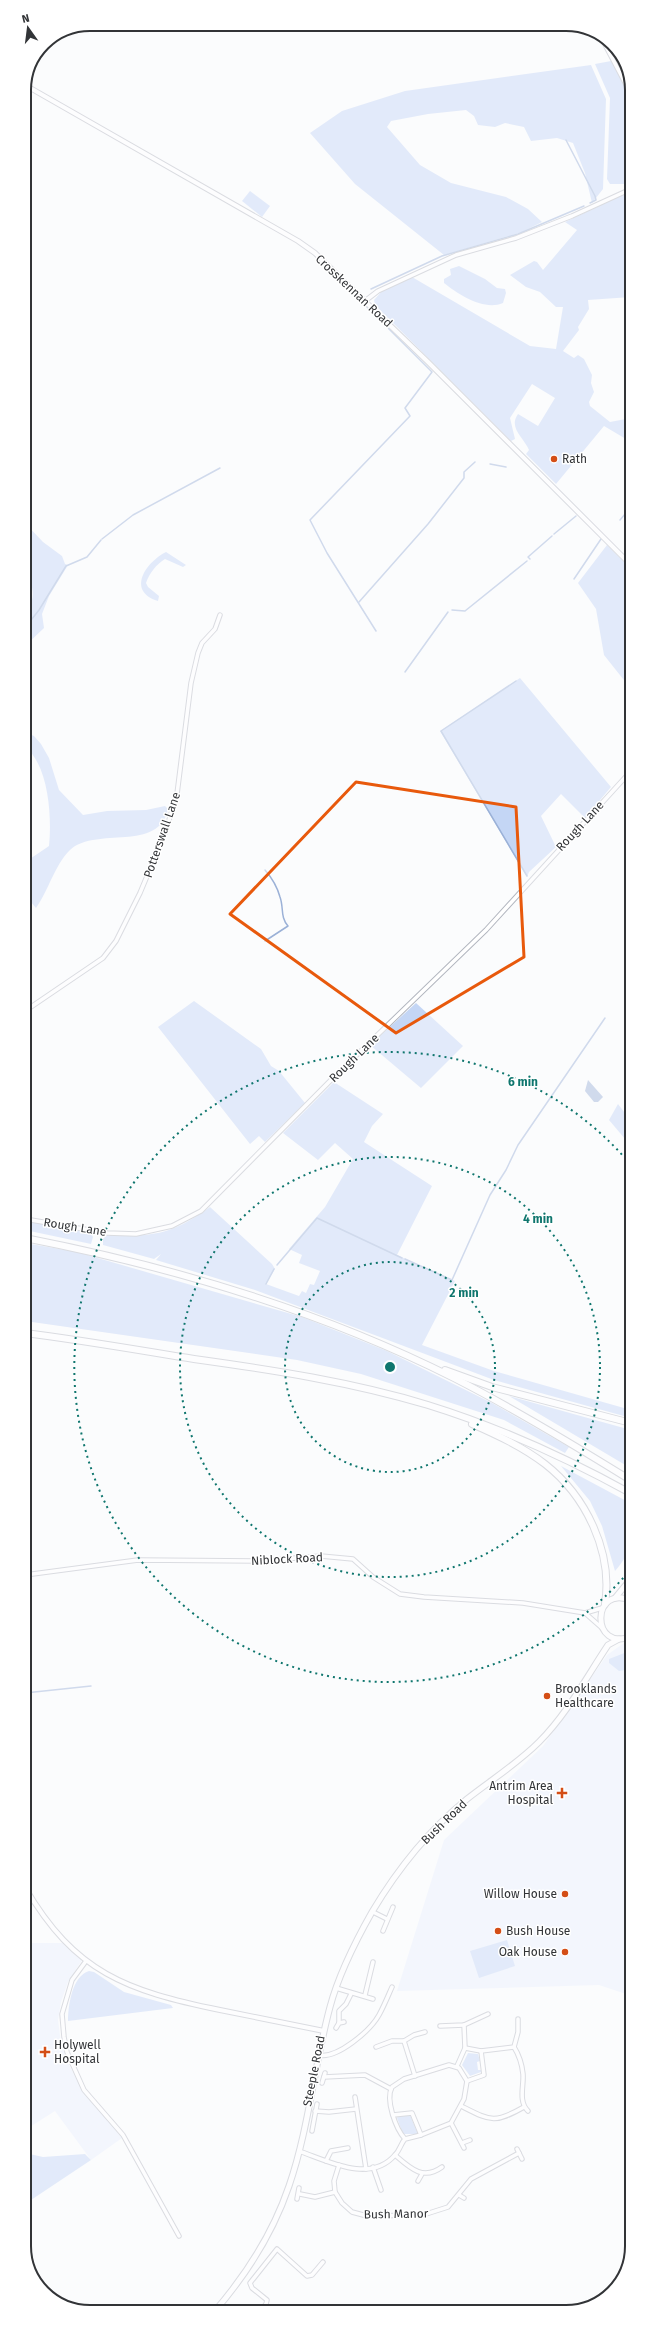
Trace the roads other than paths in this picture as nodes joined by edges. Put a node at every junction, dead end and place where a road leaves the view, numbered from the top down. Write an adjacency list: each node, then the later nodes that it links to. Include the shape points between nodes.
1 (607, 48): 2 (street)
2 (624, 81)
3 (31, 88): 5 (street, Crosskennan Road, via 302,243)
4 (625, 192): 5 (street, via 516,238 456,255 378,291)
5 (365, 301): 6 (street, Crosskennan Road)
6 (625, 559)
7 (220, 615): 9 (street, Potterswall Lane, via 215,629 202,643 198,653 177,794 165,833 140,893 116,941 103,958)
8 (625, 778): 10 (street, Rough Lane, via 486,930 335,1076 201,1211 172,1226 136,1234 107,1233)
9 (31, 1007)
10 (31, 1220)
11 (31, 1239): 13 (highway, via 123,1258 226,1287 291,1308)
12 (31, 1334): 14 (highway, via 322,1379)
13 (408, 1356): 15 (highway, via 492,1387); 16 (highway, via 455,1378 540,1425)
14 (427, 1405): 17 (highway, via 540,1447); 22 (highway, via 482,1428 527,1451 568,1486 585,1510 599,1542 607,1590)
15 (625, 1421)
16 (625, 1477)
17 (625, 1490)
18 (31, 1574): 23 (street, Niblock Road, via 138,1560 259,1561 321,1556 353,1559 373,1577 400,1594 523,1603)
19 (625, 1587): 20 (main road)
20 (615, 1598): 21 (main road); 22 (main road)
21 (625, 1598)
22 (604, 1606): 23 (street, Niblock Road); 24 (main road, via 600,1618)
23 (585, 1613): 24 (street)
24 (603, 1629): 25 (main road)
25 (607, 1634): 27 (main road); 28 (main road)
26 (625, 1638): 27 (main road, Bush Road)
27 (619, 1639): 28 (main road, Bush Road)
28 (608, 1645): 31 (main road, Bush Road, via 556,1723 528,1752 467,1799 436,1828 408,1859)
29 (31, 1897): 34 (street, Steeple Road, via 55,1931)
30 (392, 1907): 32 (street)
31 (373, 1912): 32 (street); 37 (main road, Bush Road)
32 (387, 1920): 33 (street)
33 (383, 1930)
34 (86, 1961): 48 (street, Steeple Road, via 126,1985 152,1994 188,2004); 98 (street, via 72,1980 62,2014 67,2052 84,2090 123,2135)
35 (373, 1962): 39 (street)
36 (392, 1987): 55 (street, via 371,2025 340,2050 326,2057)
37 (336, 1988): 38 (street); 48 (main road, Bush Road)
38 (351, 1994): 39 (street); 44 (street, via 339,2011)
39 (365, 1995): 40 (street)
40 (373, 1999)
41 (488, 2014): 45 (street)
42 (518, 2019): 52 (street)
43 (344, 2022): 44 (street)
44 (340, 2023): 47 (street)
45 (464, 2025): 46 (street); 53 (street)
46 (440, 2026)
47 (336, 2028)
48 (324, 2031): 55 (main road, Steeple Road)
49 (425, 2032): 50 (street)
50 (404, 2041): 51 (street, via 392,2041); 58 (street)
51 (376, 2047)
52 (514, 2047): 54 (street); 66 (street, via 523,2073)
53 (465, 2048): 54 (street); 56 (street)
54 (481, 2051): 60 (street, via 484,2075)
55 (319, 2055): 80 (main road, Steeple Road)
56 (457, 2066): 58 (street, via 443,2066); 60 (street)
57 (324, 2073): 59 (street)
58 (415, 2076): 62 (street, via 401,2080)
59 (324, 2077): 61 (street); 62 (street, via 365,2076)
60 (467, 2081): 65 (street, via 467,2091)
61 (322, 2083)
62 (391, 2089): 70 (street)
63 (355, 2097): 67 (street)
64 (317, 2104): 68 (street)
65 (461, 2106): 66 (street, via 493,2120 503,2118); 71 (street)
66 (524, 2107): 69 (street)
67 (356, 2109): 68 (street, via 329,2112); 88 (street)
68 (315, 2110): 72 (street)
69 (528, 2111)
70 (393, 2115): 73 (street, via 412,2113); 74 (street, via 396,2126)
71 (451, 2123): 73 (street); 76 (street)
72 (312, 2131)
73 (421, 2135): 74 (street)
74 (405, 2139): 82 (street)
75 (470, 2140): 76 (street)
76 (462, 2143): 78 (street)
77 (348, 2148): 84 (street, via 331,2151)
78 (464, 2148)
79 (517, 2149): 81 (street)
80 (299, 2151): 84 (street); 100 (main road, Steeple Road, via 289,2186 261,2248)
81 (519, 2153): 83 (street); 95 (street, Bush Manor, via 475,2177)
82 (395, 2155): 86 (street); 89 (street)
83 (522, 2159)
84 (326, 2161): 85 (street)
85 (338, 2165): 88 (street, via 356,2170); 93 (street, via 334,2181)
86 (373, 2167): 88 (street); 92 (street, Bush Manor)
87 (442, 2167): 89 (street, via 432,2173)
88 (366, 2169)
89 (422, 2174): 90 (street)
90 (418, 2181)
91 (300, 2188): 94 (street)
92 (381, 2190)
93 (335, 2192): 94 (street, via 315,2197); 95 (street, Bush Manor, via 345,2207 356,2214 366,2216 429,2214 448,2207)
94 (300, 2194): 97 (street)
95 (459, 2194): 96 (street)
96 (464, 2198)
97 (297, 2199)
98 (179, 2236)
99 (323, 2262): 101 (street, via 307,2276 277,2249 251,2282 252,2288 267,2300)
100 (220, 2305)
101 (266, 2305)

